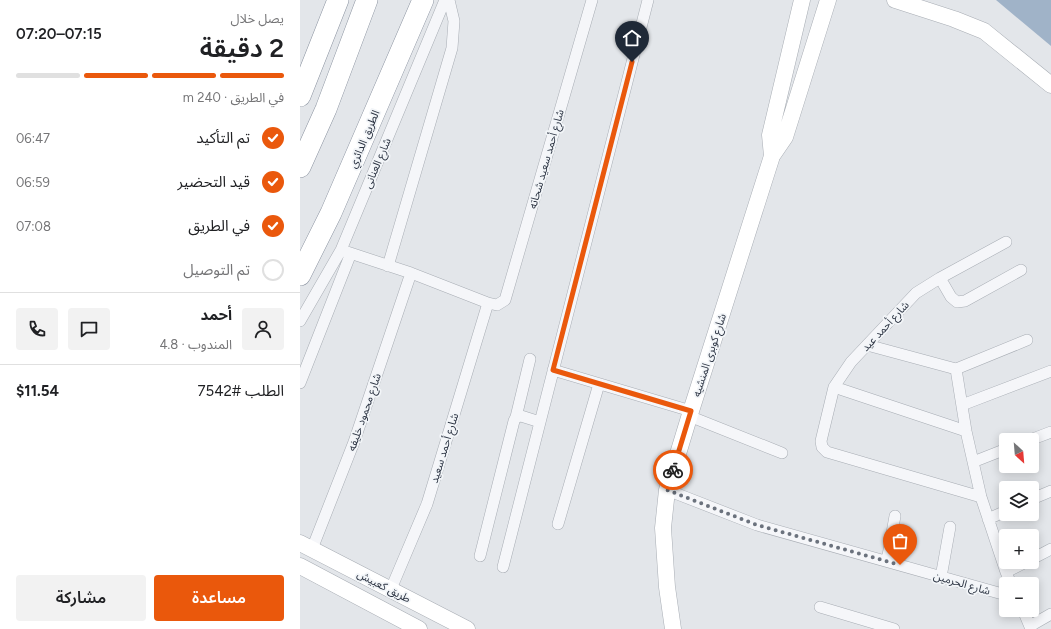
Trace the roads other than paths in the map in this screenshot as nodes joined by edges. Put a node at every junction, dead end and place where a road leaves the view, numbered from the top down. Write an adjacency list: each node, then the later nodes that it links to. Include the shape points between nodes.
1 (332, 0): 14 (highway)
2 (338, 0): 14 (highway)
3 (367, 0): 13 (highway)
4 (377, 0): 13 (highway)
5 (423, 0): 24 (highway, الطريق الدائري, via 331,213)
6 (444, 0): 20 (street, شارع العنانى)
7 (449, 0): 21 (street, via 454,20 452,48)
8 (592, 0): 26 (street, شارع أحمد سعيد شحاته, via 506,300 497,305)
9 (648, 0): 32 (street)
10 (802, 0): 17 (street, شارع كوبرى المنشيه, via 770,135)
11 (828, 0): 17 (street, شارع كوبرى المنشيه, via 784,138)
12 (895, 0): 15 (street, via 984,31)
13 (360, 20): 18 (highway, via 326,109)
14 (321, 44): 16 (highway)
15 (1051, 84)
16 (300, 96)
17 (772, 156): 38 (street, شارع كوبرى المنشيه)
18 (300, 167)
19 (1006, 242): 25 (street, شارع أحمد عيد)
20 (346, 252): 21 (street); 27 (street, شارع العنانى); 34 (street)
21 (388, 266): 23 (street)
22 (1021, 270): 25 (street, via 965,301 958,302 951,297)
23 (411, 273): 26 (street); 56 (street, شارع محمود خليفه, via 354,442)
24 (300, 275)
25 (940, 278): 29 (street, شارع أحمد عيد, via 916,293)
26 (488, 303): 67 (street, شارع أحمد سعيد, via 427,504)
27 (300, 320)
28 (1027, 340): 31 (street)
29 (867, 345): 31 (street); 36 (street, شارع أحمد عيد, via 851,362)
30 (530, 359): 39 (street)
31 (956, 369): 37 (street)
32 (553, 370): 35 (street); 40 (street)
33 (1051, 371): 37 (street)
34 (300, 384)
35 (599, 384): 38 (street); 54 (street)
36 (834, 387): 41 (street); 49 (street, شارع أحمد عيد, via 821,441 827,452)
37 (962, 405): 41 (street)
38 (690, 414): 45 (street); 47 (street, شارع كوبرى المنشيه)
39 (516, 417): 40 (street); 59 (street)
40 (540, 422): 62 (street)
41 (966, 431): 46 (street)
42 (1051, 432): 43 (street)
43 (1039, 437)
44 (999, 452): 46 (street)
45 (782, 453)
46 (973, 462): 49 (street)
47 (667, 490): 60 (street, شارع الحرمين, via 757,525); 75 (street, شارع كوبرى المنشيه, via 663,528)
48 (1051, 491): 50 (street)
49 (981, 496): 53 (street)
50 (1039, 496)
51 (999, 514): 53 (street)
52 (895, 516): 60 (street)
53 (988, 519): 64 (street)
54 (558, 524)
55 (950, 527): 65 (street)
56 (306, 546): 67 (street, طريق كعبيش)
57 (1051, 549): 58 (street)
58 (1039, 555)
59 (480, 556)
60 (887, 561): 65 (street, شارع الحرمين)
61 (300, 566): 73 (street, طريق كعبيش)
62 (503, 567)
63 (1012, 569): 64 (street)
64 (1006, 572): 66 (street)
65 (941, 577): 68 (street, شارع الحرمين)
66 (1008, 577)
67 (391, 589): 74 (street, طريق كعبيش)
68 (999, 593)
69 (820, 608): 76 (street)
70 (1051, 614): 72 (street)
71 (1026, 617): 72 (street)
72 (1031, 628)
73 (419, 629)
74 (467, 629)
75 (673, 629)
76 (894, 629)

